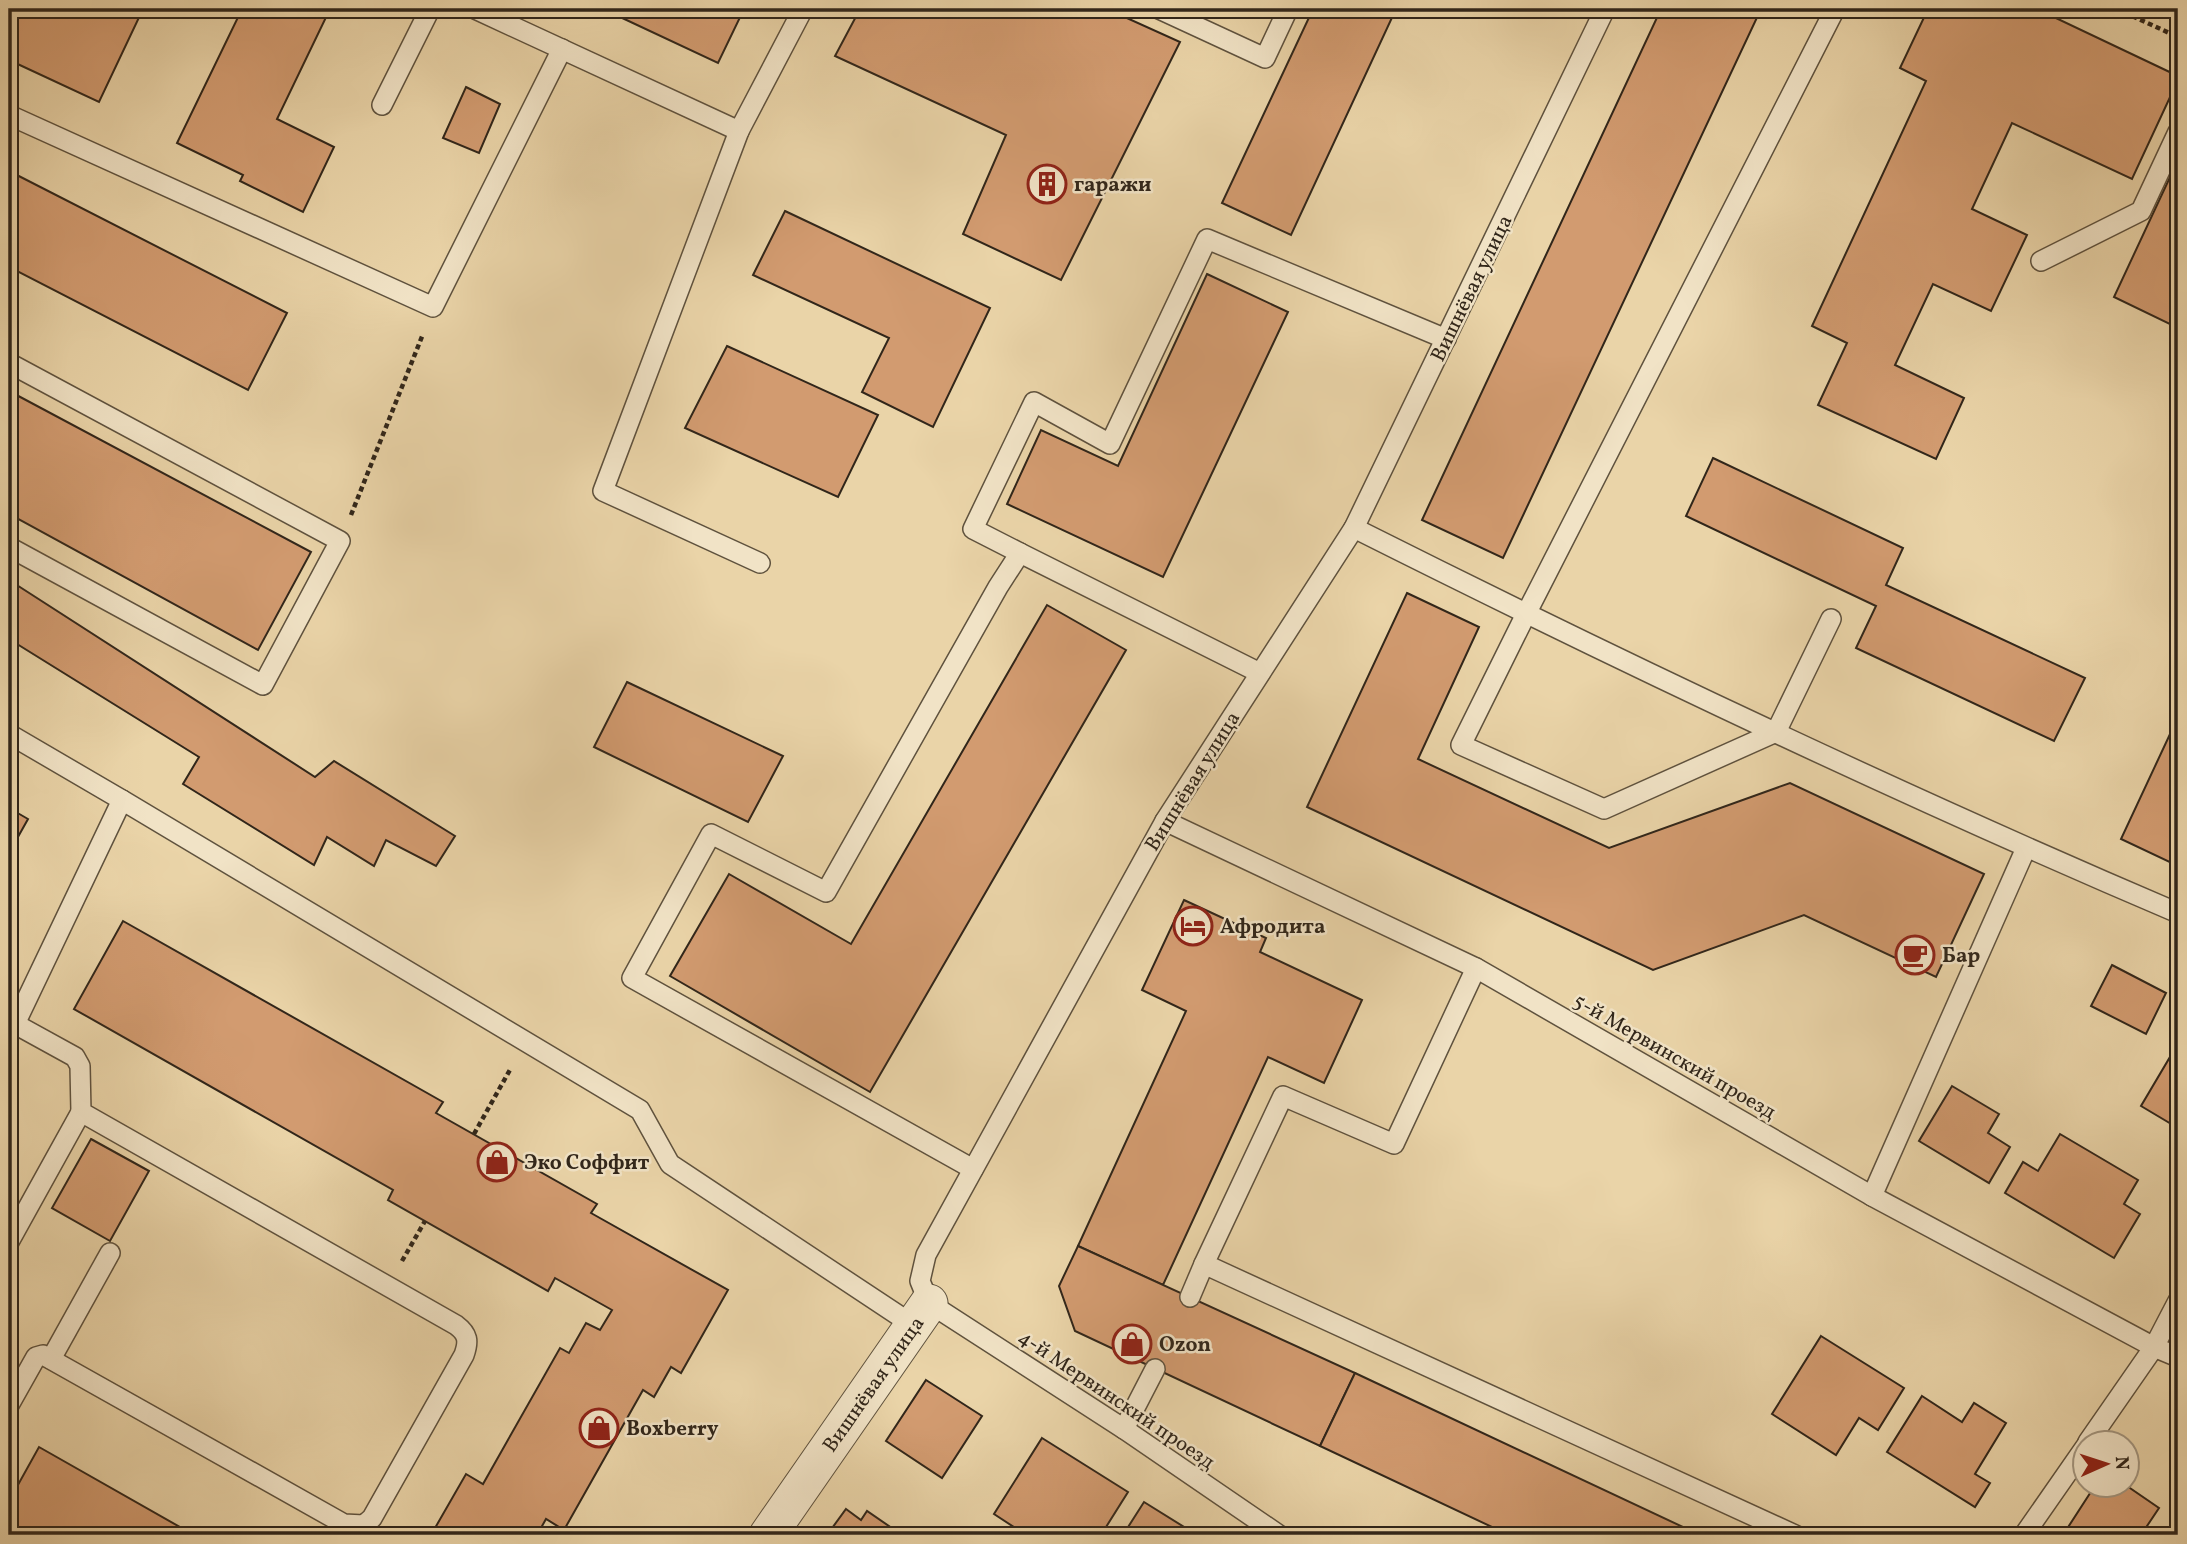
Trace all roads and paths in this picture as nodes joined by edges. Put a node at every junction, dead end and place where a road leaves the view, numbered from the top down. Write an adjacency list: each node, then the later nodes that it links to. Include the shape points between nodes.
1 (430, 9): 12 (lane)
2 (475, 9): 9 (lane)
3 (803, 9): 14 (lane)
4 (1159, 9): 5 (lane, via 1265,58)
5 (1289, 9)
6 (1605, 9): 18 (lane, Вишнёвая улица)
7 (1835, 9): 25 (lane)
8 (2117, 9): 10 (path)
9 (516, 17): 11 (lane)
10 (2178, 37)
11 (562, 49): 14 (lane); 17 (lane)
12 (382, 105)
13 (9, 115): 17 (lane)
14 (739, 131): 24 (lane, via 603,491)
15 (2178, 132): 16 (lane, via 2141,211)
16 (2041, 261)
17 (433, 307): 21 (path)
18 (1446, 339): 20 (lane, Вишнёвая улица); 23 (lane, via 1208,240 1110,444 1034,402 973,529)
19 (9, 363): 21 (lane)
20 (1354, 528): 25 (lane); 27 (lane, Вишнёвая улица)
21 (340, 541): 22 (lane, via 263,685)
22 (9, 547)
23 (1020, 553): 27 (lane); 39 (lane, via 826,892 711,834 632,978)
24 (760, 563)
25 (1526, 614): 28 (lane); 28 (lane, via 1461,746 1604,809)
26 (1831, 619): 28 (lane)
27 (1260, 673): 31 (lane, Вишнёвая улица)
28 (1776, 732): 32 (lane)
29 (9, 734): 30 (lane, 4-й Мервинский проезд)
30 (122, 800): 35 (lane); 36 (lane, 4-й Мервинский проезд)
31 (1165, 821): 34 (lane, 5-й Мервинский проезд); 39 (lane, Вишнёвая улица)
32 (2026, 848): 33 (lane); 40 (lane)
33 (2178, 913)
34 (1476, 968): 40 (lane, 5-й Мервинский проезд); 44 (lane, via 1394,1144 1283,1096)
35 (12, 1022): 37 (lane, via 75,1057 80,1066)
36 (526, 1042): 38 (path); 48 (lane, 4-й Мервинский проезд, via 640,1110 670,1164)
37 (81, 1112): 42 (lane); 45 (lane)
38 (474, 1134)
39 (973, 1169): 48 (lane, Вишнёвая улица, via 926,1255 920,1281)
40 (1872, 1196): 49 (lane, 5-й Мервинский проезд)
41 (425, 1221): 45 (path)
42 (9, 1241)
43 (110, 1253): 51 (lane)
44 (1204, 1264): 46 (lane); 59 (lane)
45 (388, 1286): 51 (lane, via 465,1331 468,1343 372,1518 363,1525 344,1524)
46 (1190, 1297)
47 (2178, 1301): 49 (lane)
48 (921, 1314): 55 (lane, 4-й Мервинский проезд); 57 (street, Вишнёвая улица)
49 (2154, 1347): 50 (lane, 5-й Мервинский проезд); 54 (lane)
50 (2178, 1357)
51 (51, 1359): 53 (lane, via 36,1357)
52 (1155, 1369): 55 (lane)
53 (9, 1405)
54 (2098, 1428)
55 (1124, 1429): 58 (lane, 4-й Мервинский проезд)
56 (2072, 1466): 60 (lane)
57 (768, 1535)
58 (1279, 1535)
59 (1795, 1535)
60 (2024, 1535)

